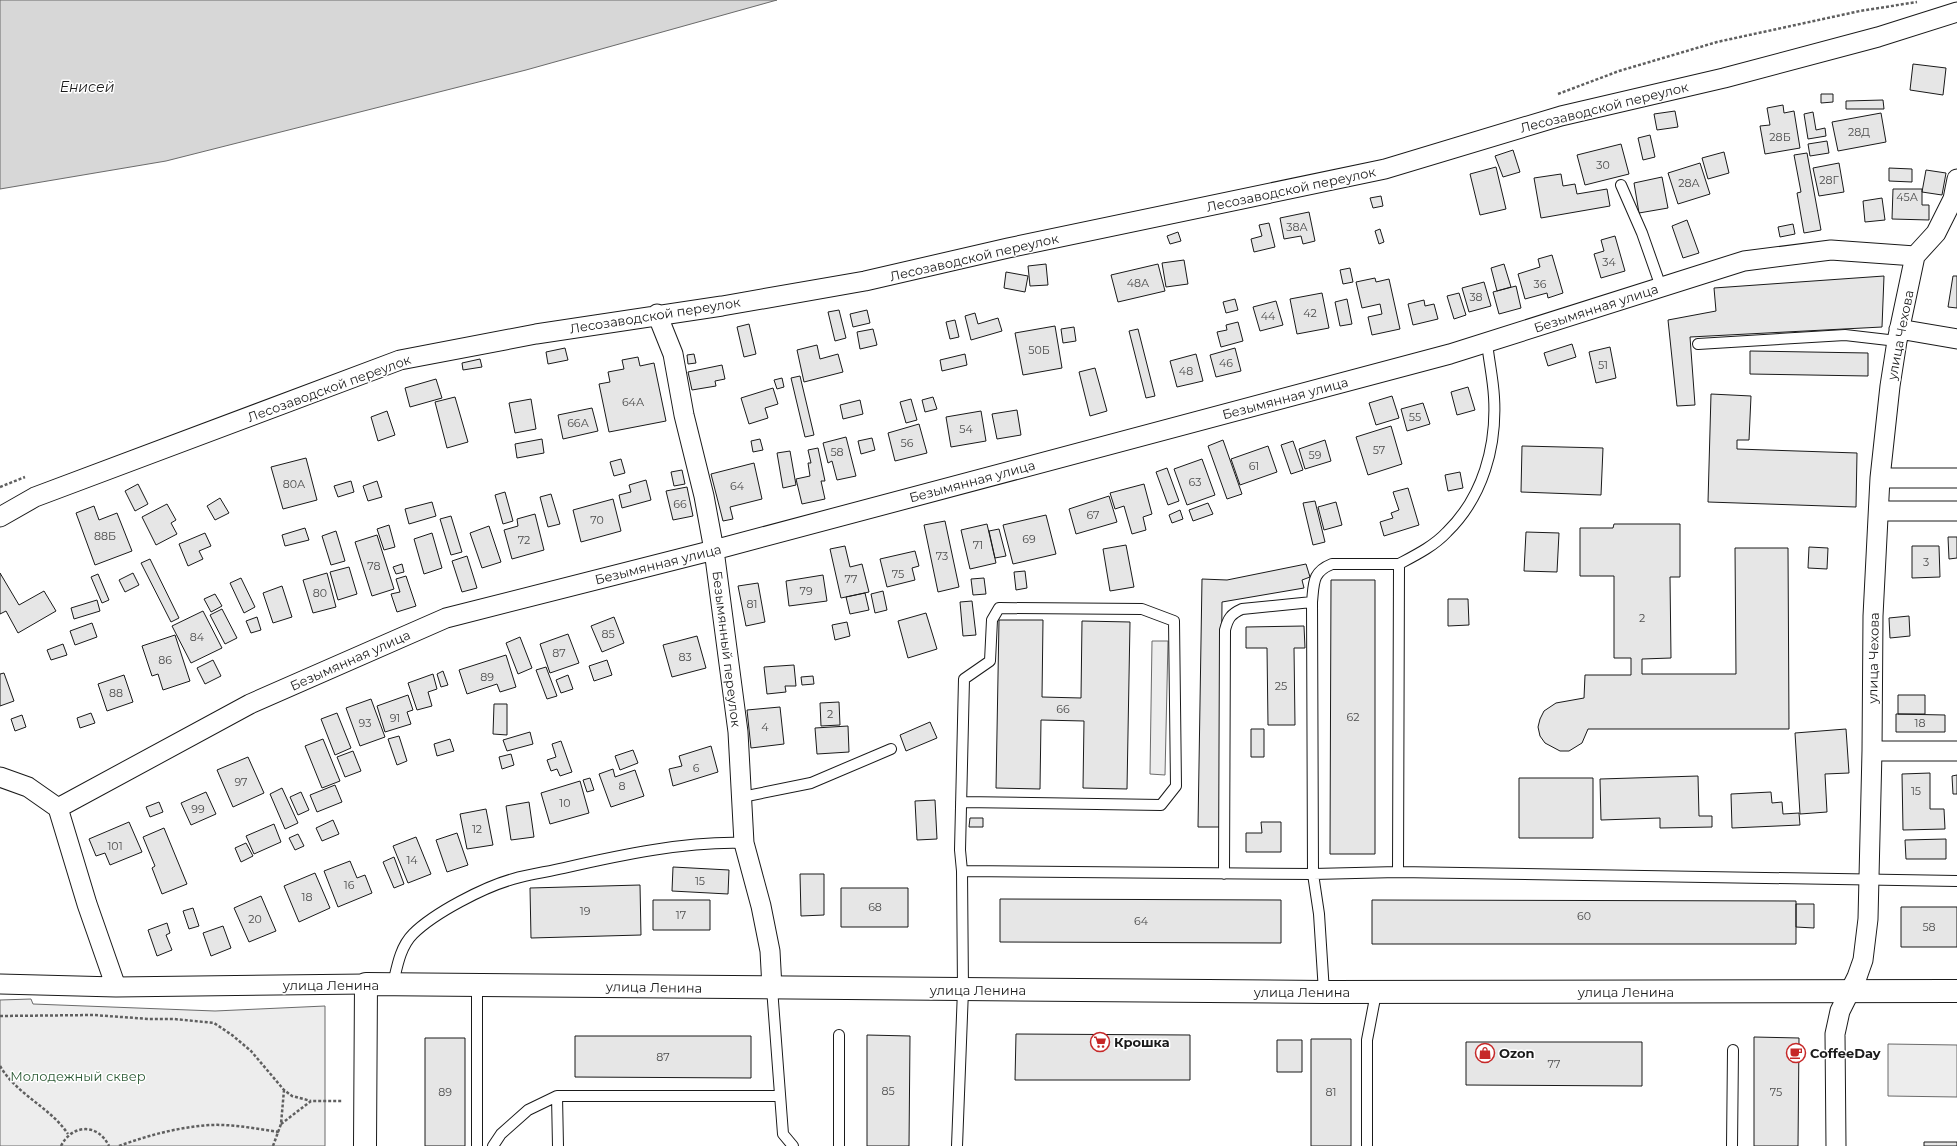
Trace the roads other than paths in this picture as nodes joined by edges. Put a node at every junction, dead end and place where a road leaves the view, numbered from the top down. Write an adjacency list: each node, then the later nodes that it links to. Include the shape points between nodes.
1 (1957, 12): 6 (street, Лесозаводской переулок, via 1878,37 1740,74 1561,116 1385,169 1008,248 865,281 722,306)
2 (1957, 179): 4 (street, via 1954,198 1936,233)
3 (1620, 185): 5 (lane, via 1642,233)
4 (1915, 256): 5 (street, Безымянная улица, via 1830,250 1744,261); 7 (street, улица Чехова)
5 (1661, 286): 9 (street, Безымянная улица)
6 (657, 314): 15 (street, Лесозаводской переулок, via 400,360 35,497); 16 (street, Безымянный переулок, via 673,354)
7 (1898, 335): 8 (street); 10 (lane, via 1844,335); 11 (street, улица Чехова)
8 (1957, 339)
9 (1487, 343): 16 (street, Безымянная улица); 17 (lane, via 1494,398 1492,446 1483,478 1466,510 1447,533)
10 (1698, 344)
11 (1880, 478): 12 (street); 13 (street, улица Чехова)
12 (1957, 478)
13 (1879, 511): 14 (street); 20 (street, улица Чехова, via 1873,616)
14 (1957, 511)
15 (0, 517)
16 (714, 550): 23 (street, Безымянный переулок, via 738,732); 25 (street, Безымянная улица, via 446,618 250,704)
17 (1399, 564): 18 (lane, via 1332,564 1324,567 1314,582); 28 (lane)
18 (1312, 602): 29 (lane, via 1242,608 1233,613 1228,620 1225,630); 30 (lane)
19 (891, 749): 23 (lane, via 811,783)
20 (1872, 751): 21 (street); 31 (street, улица Чехова)
21 (1957, 751)
22 (0, 777): 25 (street, via 28,787)
23 (742, 797): 26 (street, Безымянный переулок)
24 (961, 802): 24 (lane, via 964,679 990,661 992,620 999,608 1142,609 1174,621 1176,786 1161,805); 27 (lane)
25 (58, 808): 37 (street, via 87,904)
26 (744, 843): 35 (lane, via 721,842 598,860 513,879 463,901 413,934 403,948); 38 (street, Безымянный переулок, via 770,951)
27 (962, 871): 29 (lane); 39 (lane)
28 (1398, 872): 30 (lane); 31 (lane)
29 (1224, 874): 30 (lane)
30 (1313, 874): 41 (lane, via 1319,914)
31 (1869, 878): 32 (lane); 42 (street, улица Чехова, via 1863,960)
32 (1957, 881)
33 (0, 984): 37 (street, улица Ленина)
34 (366, 984): 35 (street, улица Ленина); 37 (street, улица Ленина); 48 (street)
35 (392, 984): 36 (street, улица Ленина)
36 (477, 984): 38 (street, улица Ленина); 49 (lane)
37 (116, 987)
38 (772, 988): 39 (street, улица Ленина); 47 (lane)
39 (963, 990): 41 (street, улица Ленина); 54 (lane)
40 (1957, 991): 42 (street, улица Ленина)
41 (1324, 992): 43 (street, улица Ленина)
42 (1849, 992): 43 (street, улица Ленина); 57 (street, улица Чехова, via 1840,1011 1835,1034)
43 (1376, 993): 55 (lane, via 1367,1040)
44 (839, 1035): 53 (lane)
45 (1733, 1050): 56 (lane)
46 (557, 1096): 47 (lane); 50 (lane, via 528,1110 501,1134); 51 (lane)
47 (780, 1096): 52 (lane, via 783,1134)
48 (365, 1146)
49 (477, 1146)
50 (493, 1146)
51 (558, 1146)
52 (793, 1146)
53 (839, 1146)
54 (957, 1146)
55 (1367, 1146)
56 (1732, 1146)
57 (1836, 1146)

